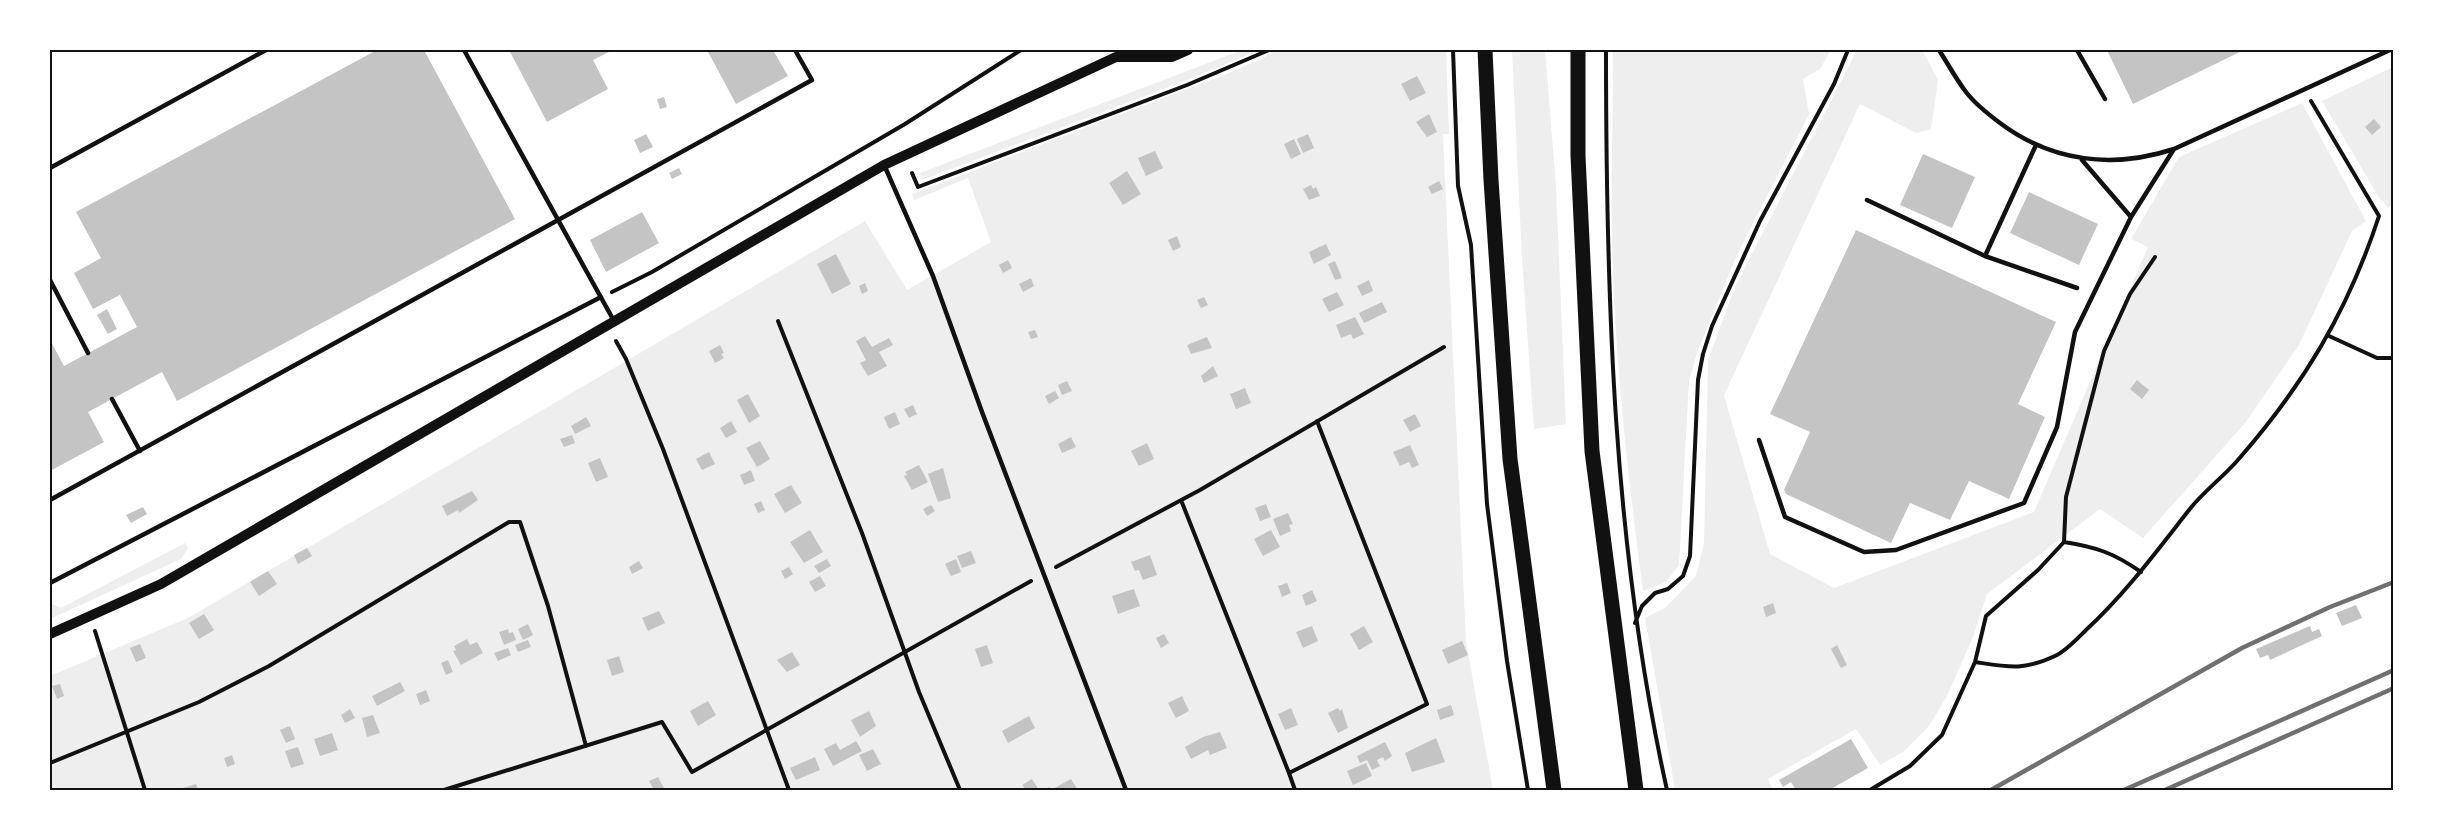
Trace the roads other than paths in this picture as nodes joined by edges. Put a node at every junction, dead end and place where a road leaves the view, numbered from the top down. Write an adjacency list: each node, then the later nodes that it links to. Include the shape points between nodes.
1 (266, 50): 16 (lane)
2 (464, 50): 19 (lane)
3 (795, 50): 19 (lane, via 812,80)
4 (1188, 50): 10 (street, via 1172,57)
5 (1485, 50): 33 (main road, via 1510,459)
6 (1578, 50): 34 (main road, via 1578,156 1592,451)
7 (1939, 50): 12 (lane, via 1966,93 2016,135)
8 (2077, 50): 11 (lane)
9 (2390, 50): 13 (lane)
10 (1119, 53): 15 (street)
11 (2105, 99)
12 (2036, 145): 14 (lane); 20 (lane)
13 (2174, 149): 14 (lane, via 2145,158); 18 (lane)
14 (2082, 160): 18 (lane)
15 (884, 165): 24 (street); 32 (lane, via 933,276)
16 (50, 168)
17 (1867, 200): 20 (lane)
18 (2132, 217): 27 (lane, via 2075,332 2057,427 2024,503 1896,550 1864,552 1785,517)
19 (558, 221): 23 (lane); 28 (lane)
20 (1985, 256): 22 (lane)
21 (50, 280): 25 (lane)
22 (2077, 288)
23 (601, 297): 24 (lane); 30 (lane)
24 (614, 321): 31 (street, via 160,584)
25 (88, 353)
26 (112, 399): 28 (lane)
27 (1759, 440)
28 (140, 451): 29 (lane)
29 (50, 500)
30 (50, 583)
31 (50, 634)
32 (1126, 790)
33 (1554, 790)
34 (1636, 790)

